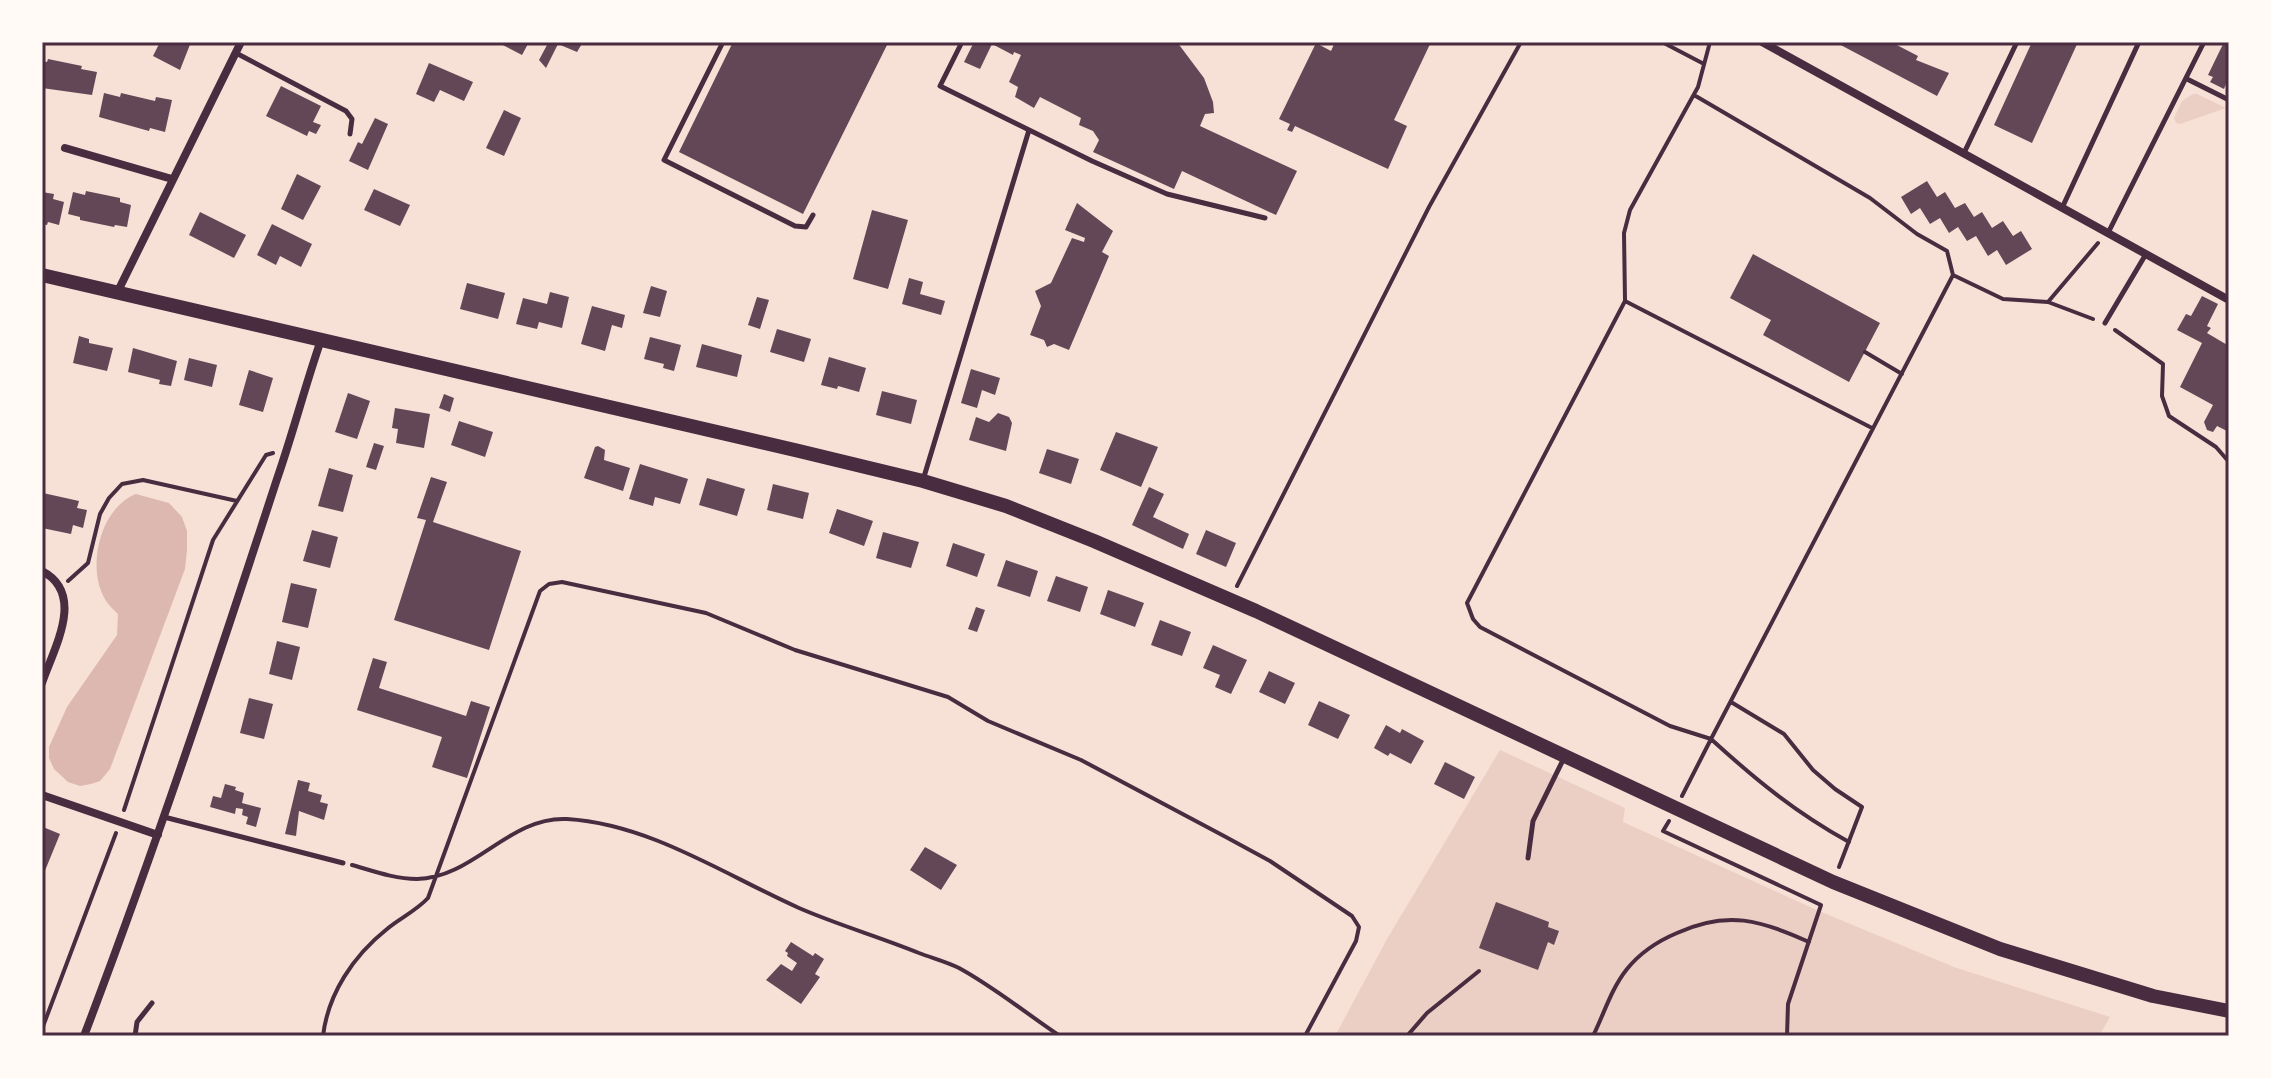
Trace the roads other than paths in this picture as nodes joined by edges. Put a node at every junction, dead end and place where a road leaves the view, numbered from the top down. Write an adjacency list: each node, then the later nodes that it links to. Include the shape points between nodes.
1 (241, 42): 8 (street)
2 (723, 42): 17 (lane, via 664,160 795,226 806,227)
3 (962, 42): 11 (lane, via 940,86)
4 (1762, 42): 14 (street)
5 (2017, 42): 14 (lane)
6 (2139, 42): 16 (lane)
7 (2204, 42): 9 (lane)
8 (236, 53): 12 (lane, via 346,111 352,119); 15 (street)
9 (2187, 79): 10 (lane); 19 (lane)
10 (2229, 100)
11 (1029, 130): 18 (lane, via 1167,194); 27 (lane)
12 (350, 134)
13 (65, 148): 15 (street)
14 (1964, 153): 16 (street)
15 (172, 179): 23 (street)
16 (2062, 208): 19 (street)
17 (813, 215)
18 (1265, 218)
19 (2108, 233): 20 (street)
20 (2146, 254): 24 (street); 25 (lane)
21 (42, 275): 23 (street)
22 (2229, 289): 24 (lane)
23 (117, 294): 26 (street)
24 (2227, 299)
25 (2105, 323)
26 (321, 340): 27 (street); 32 (street)
27 (923, 481): 30 (street, via 1006,506 1230,600)
28 (42, 571): 29 (street, via 60,587 66,601)
29 (42, 683)
30 (1565, 756): 34 (lane, via 1533,821); 37 (street, via 1833,882 2000,949 2153,996)
31 (42, 795): 33 (street)
32 (164, 817): 33 (street); 35 (lane)
33 (158, 835): 38 (street)
34 (1528, 858)
35 (343, 863)
36 (152, 1003): 39 (lane, via 137,1022)
37 (2229, 1011)
38 (84, 1036)
39 (135, 1036)

